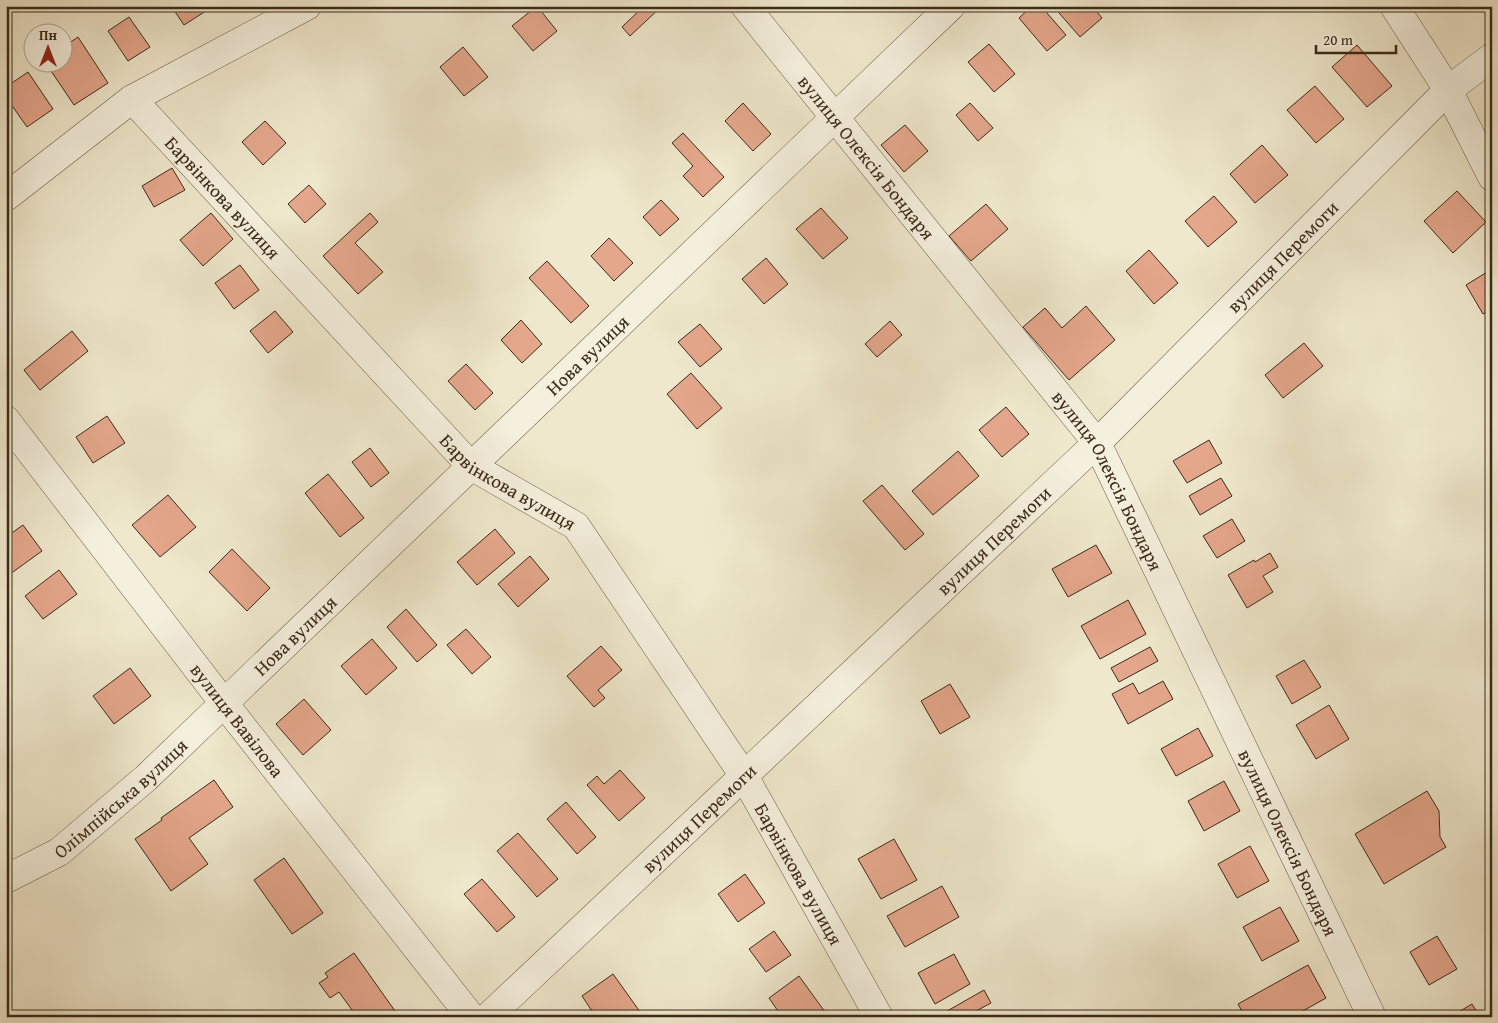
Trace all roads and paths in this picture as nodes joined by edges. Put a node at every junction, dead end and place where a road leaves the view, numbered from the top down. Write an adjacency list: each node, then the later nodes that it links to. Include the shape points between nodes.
1 (307, 6): 7 (street)
2 (745, 6): 8 (street, вулиця Олексія Бондаря)
3 (951, 6): 8 (street, Нова вулиця)
4 (1394, 6): 6 (street)
5 (1492, 57): 6 (street, вулиця Перемоги)
6 (1448, 90): 9 (street); 12 (street, вулиця Перемоги)
7 (132, 99): 10 (street); 13 (street, Барвінкова вулиця)
8 (835, 118): 12 (street, вулиця Олексія Бондаря); 13 (street, Нова вулиця)
9 (1492, 177)
10 (6, 197)
11 (6, 420): 14 (street, вулиця Вавілова)
12 (1097, 443): 15 (street, вулиця Перемоги); 20 (street, вулиця Олексія Бондаря)
13 (471, 466): 14 (street, Нова вулиця); 15 (street, Барвінкова вулиця, via 576,526)
14 (223, 702): 16 (street, Олімпійська вулиця, via 146,778 59,852); 17 (street, вулиця Вавілова)
15 (744, 776): 18 (street, вулиця Перемоги); 19 (street, Барвінкова вулиця)
16 (6, 879)
17 (471, 1017)
18 (488, 1017)
19 (879, 1017)
20 (1372, 1017)

